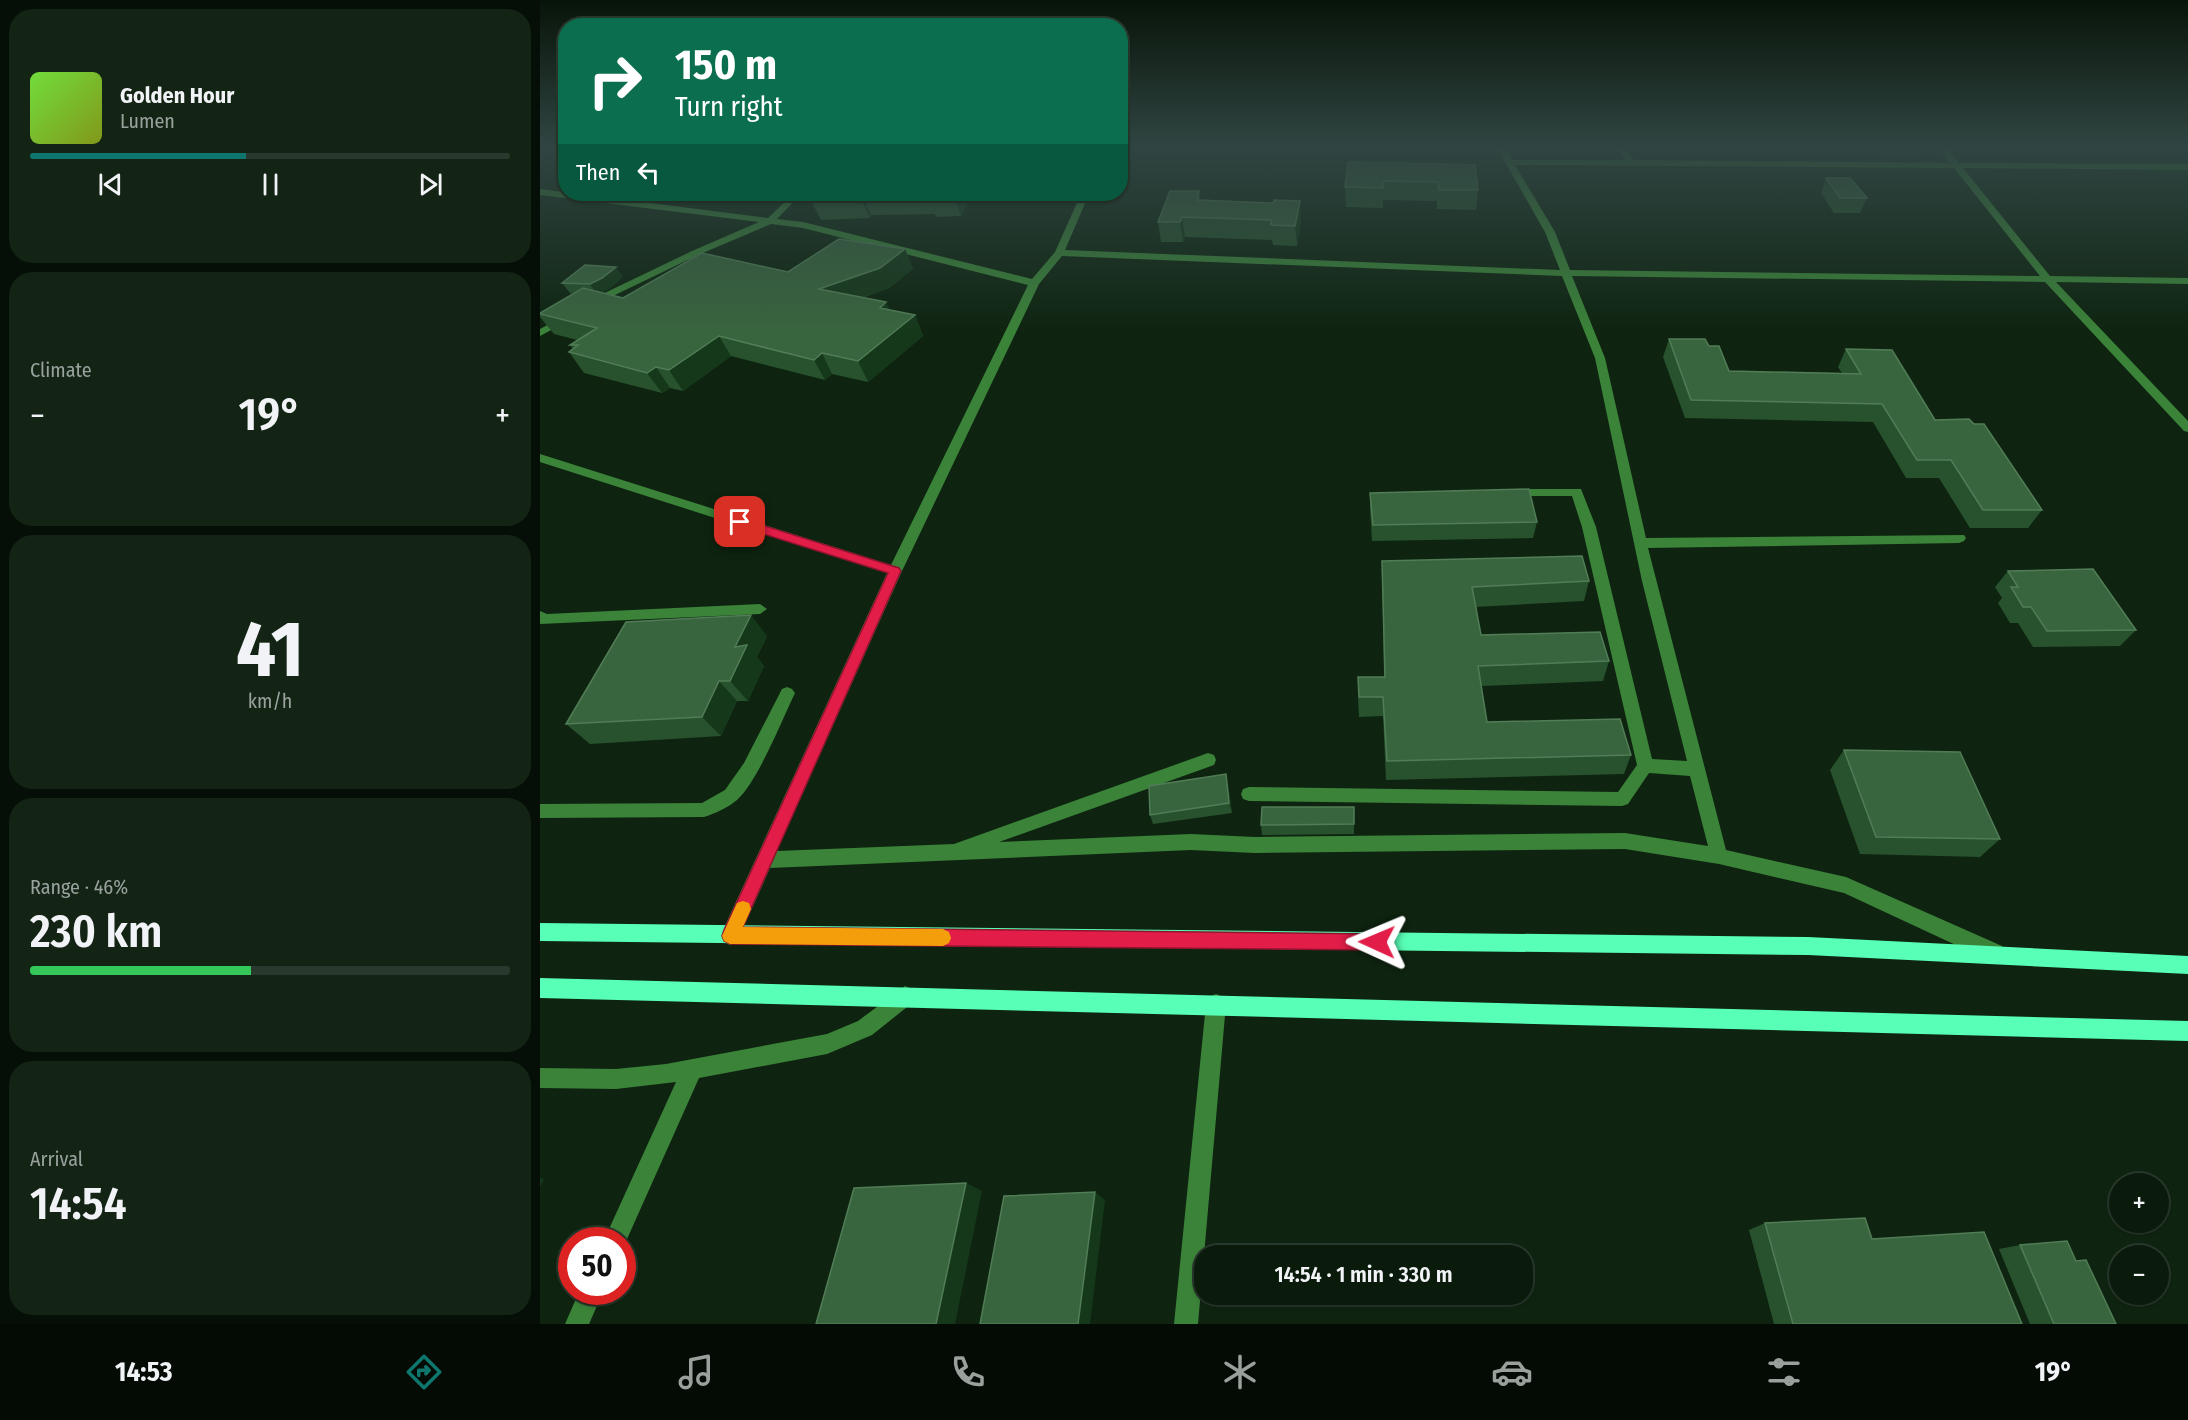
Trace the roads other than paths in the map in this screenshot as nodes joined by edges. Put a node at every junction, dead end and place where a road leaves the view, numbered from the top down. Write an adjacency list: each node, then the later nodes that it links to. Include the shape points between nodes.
1 (681, 210): 6 (street)
2 (781, 210): 6 (street)
3 (1078, 210): 7 (street)
4 (1538, 210): 8 (street)
5 (1993, 210): 9 (street)
6 (770, 221): 11 (street, via 835,231); 12 (street, via 580,309)
7 (1059, 253): 8 (street); 11 (street)
8 (1568, 273): 9 (street); 17 (street, via 1600,358)
9 (2048, 280): 10 (street); 13 (street)
10 (2188, 281)
11 (1034, 283): 18 (street)
12 (540, 333)
13 (2188, 428)
14 (540, 458): 18 (street)
15 (1497, 493): 23 (street, via 1577,492 1589,527)
16 (1959, 538): 17 (street)
17 (1641, 543): 24 (street)
18 (895, 571): 29 (street)
19 (760, 609): 20 (street)
20 (541, 620)
21 (787, 693): 26 (street, via 750,768 731,795 704,810)
22 (1208, 760): 27 (street)
23 (1645, 766): 24 (street); 25 (street, via 1622,799)
24 (1697, 769): 28 (street)
25 (1249, 794)
26 (540, 812)
27 (947, 853): 28 (street, via 1191,842 1266,845 1624,841); 29 (street)
28 (1719, 855): 32 (street, via 1846,885)
29 (766, 860): 31 (street)
30 (540, 932): 31 (main road)
31 (730, 936): 32 (main road, via 1808,946)
32 (2001, 956): 33 (main road)
33 (2188, 965)
34 (540, 988): 35 (main road)
35 (905, 996): 36 (main road); 38 (street, via 865,1028 827,1044)
36 (1216, 1004): 37 (main road); 43 (street)
37 (2188, 1031)
38 (693, 1069): 39 (street, via 616,1079); 40 (street)
39 (540, 1078)
40 (621, 1227)
41 (585, 1305): 42 (street)
42 (577, 1324)
43 (1186, 1324)

